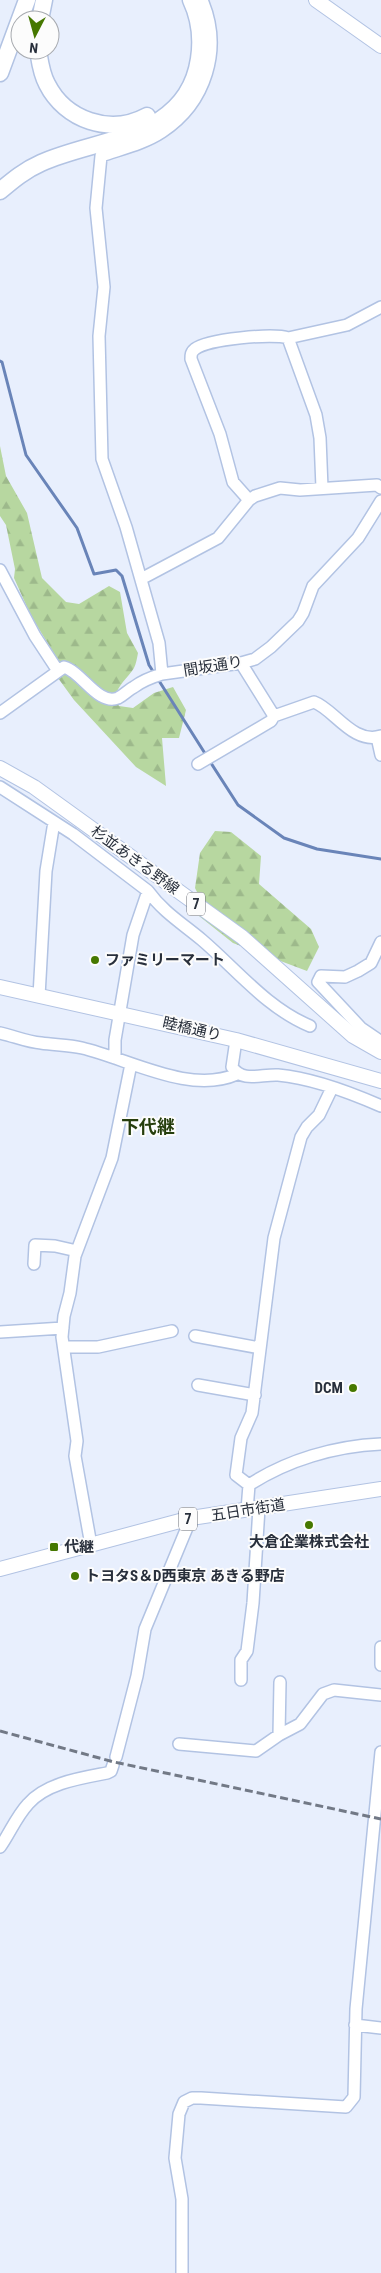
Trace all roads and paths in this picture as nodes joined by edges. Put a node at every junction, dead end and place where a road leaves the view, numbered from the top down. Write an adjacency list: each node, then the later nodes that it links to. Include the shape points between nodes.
1 (26, 0): 8 (highway)
2 (180, 0): 7 (highway, via 190,30 188,66 172,96 157,111 141,119 128,124 101,124 75,115 63,106 46,83)
3 (191, 0): 9 (highway, via 200,31 198,68 190,87 168,114 138,132 40,163 14,178)
4 (202, 0): 17 (street, via 212,40 209,67 198,95 182,116 161,133 101,156 98,182 96,208 104,287 99,336 102,459)
5 (316, 0): 6 (main road)
6 (381, 46)
7 (39, 60)
8 (0, 73)
9 (0, 191)
10 (381, 307): 11 (street, via 347,325)
11 (288, 338): 12 (street, via 316,415); 14 (street, via 281,335 239,338 196,347 192,351 191,359 220,434 233,482)
12 (322, 488): 13 (street, via 377,485); 14 (street, via 280,488)
13 (381, 488)
14 (248, 500): 17 (street, via 218,538)
15 (381, 501): 18 (street, 間坂通り, via 358,538 313,586 303,613 293,626 271,648 255,659)
16 (0, 570): 19 (street, via 35,636)
17 (141, 579): 20 (street, via 159,643)
18 (241, 663): 20 (street, 間坂通り); 22 (street)
19 (58, 671): 20 (street, 間坂通り, via 64,667 73,669 102,697 112,699); 21 (street)
20 (162, 674)
21 (0, 714)
22 (274, 716): 23 (street, via 316,702 349,728 365,736); 25 (street, via 271,721)
23 (379, 736): 24 (street)
24 (381, 755)
25 (204, 761)
26 (0, 768): 38 (main road, 杉並あきる野線 / 7, via 34,787 242,937 353,1036)
27 (0, 787): 28 (street)
28 (54, 822): 29 (street, via 119,867); 32 (street, via 46,871)
29 (148, 892): 33 (street, via 133,935); 34 (street, via 161,908 280,1010)
30 (381, 942): 37 (street, via 371,963 345,977 322,976 318,982)
31 (0, 987): 32 (main road, 睦橋通り)
32 (39, 996): 33 (main road, 睦橋通り)
33 (119, 1013): 36 (main road, 睦橋通り); 39 (street)
34 (310, 1026)
35 (0, 1033): 39 (street, via 40,1043 84,1048)
36 (236, 1040): 41 (street, via 232,1067); 42 (main road, 睦橋通り)
37 (381, 1044)
38 (381, 1052)
39 (115, 1058): 40 (street)
40 (131, 1064): 41 (street, via 191,1080 211,1081); 45 (street, via 112,1158)
41 (237, 1074): 43 (street, via 245,1077 293,1076)
42 (381, 1081)
43 (332, 1088): 44 (street); 52 (street, via 320,1115 307,1127 298,1146 274,1238)
44 (381, 1106)
45 (77, 1251): 46 (street, via 35,1245); 47 (street)
46 (34, 1264)
47 (63, 1328): 49 (street); 51 (street)
48 (172, 1330): 51 (street, via 98,1347)
49 (0, 1332)
50 (195, 1336): 52 (street)
51 (64, 1347): 60 (street, via 77,1441 76,1456)
52 (260, 1348): 54 (street)
53 (198, 1384): 54 (street)
54 (254, 1395): 56 (street, via 252,1413 241,1438 236,1475)
55 (381, 1444): 56 (street, via 317,1454 283,1466)
56 (249, 1485): 58 (street)
57 (381, 1489): 58 (main road, 五日市街道 / 7)
58 (253, 1509): 59 (main road, 五日市街道 / 7); 64 (street, via 259,1538)
59 (191, 1518): 60 (main road, 五日市街道 / 7); 71 (street, via 145,1629 137,1676 111,1771 46,1791 29,1803)
60 (91, 1544): 61 (main road, 五日市街道 / 7)
61 (0, 1569)
62 (381, 1648): 63 (street)
63 (381, 1665)
64 (241, 1680)
65 (280, 1682): 67 (street)
66 (381, 1695): 67 (street, via 334,1690 323,1694 300,1724)
67 (279, 1735): 68 (street, via 256,1751)
68 (179, 1744)
69 (381, 1752): 70 (street)
70 (377, 1833): 72 (street)
71 (0, 1847)
72 (355, 2024): 73 (street); 74 (street, via 354,2097 346,2106 192,2098 180,2108 175,2158 182,2200)
73 (381, 2028)
74 (182, 2273)

